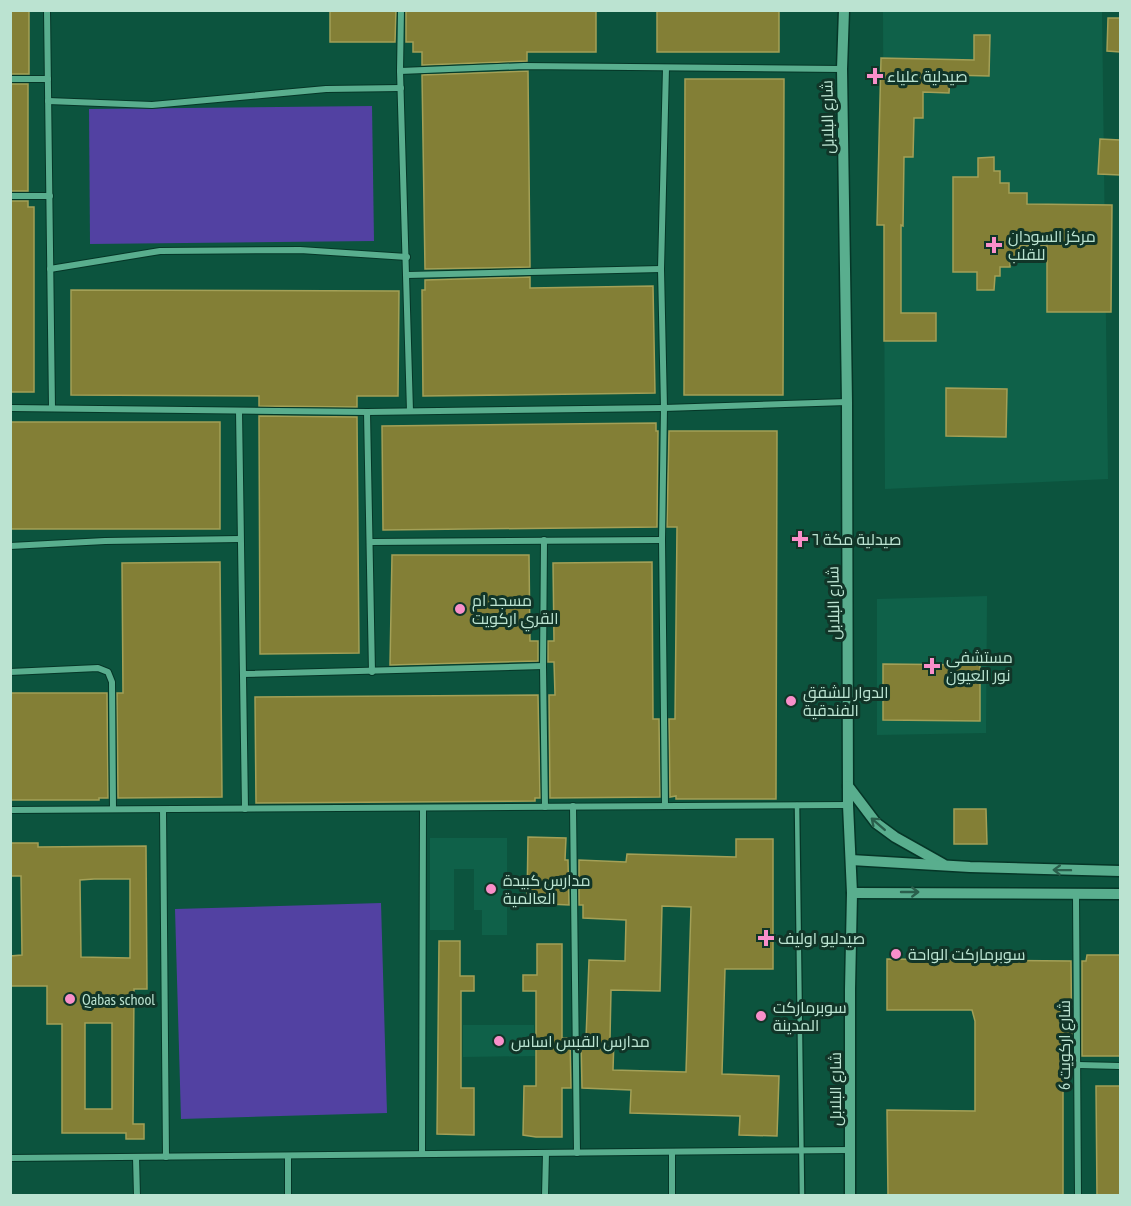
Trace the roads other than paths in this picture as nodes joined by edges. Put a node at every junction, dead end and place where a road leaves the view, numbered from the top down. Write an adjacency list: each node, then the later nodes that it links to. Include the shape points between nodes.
1 (47, 10): 8 (street)
2 (401, 10): 6 (street)
3 (844, 10): 5 (street, شارع البلابل)
4 (666, 68): 5 (street); 6 (street, via 524,66); 15 (street)
5 (842, 69): 17 (street, شارع البلابل)
6 (400, 71): 9 (street)
7 (10, 79): 8 (street)
8 (48, 79): 10 (street)
9 (401, 88): 10 (street, via 326,89 152,105); 13 (street)
10 (48, 101): 12 (street)
11 (10, 196): 12 (street)
12 (50, 196): 14 (street)
13 (407, 257): 14 (street, via 300,250 160,251); 16 (street)
14 (50, 269): 19 (street)
15 (661, 269): 16 (street); 20 (street)
16 (407, 275): 22 (street)
17 (847, 402): 20 (street); 33 (street, شارع البلابل)
18 (10, 408): 19 (street)
19 (52, 408): 21 (street)
20 (664, 408): 22 (street); 26 (street)
21 (239, 411): 23 (street); 24 (street)
22 (410, 411): 23 (street)
23 (367, 412): 27 (street)
24 (240, 539): 28 (street); 32 (street)
25 (544, 540): 26 (street); 27 (street); 29 (street)
26 (662, 540): 37 (street)
27 (370, 542): 31 (street)
28 (10, 546)
29 (543, 666): 31 (street); 38 (street)
30 (10, 672): 42 (street, via 98,668 108,672 112,682)
31 (372, 672): 32 (street)
32 (243, 674): 40 (street)
33 (848, 785): 35 (street, شارع البلابل); 45 (street, one-way to 33, via 876,823)
34 (797, 805): 35 (street); 37 (street); 53 (lane)
35 (848, 805): 44 (street, شارع البلابل)
36 (573, 806): 37 (street); 38 (street); 56 (street)
37 (665, 806)
38 (545, 807): 39 (street)
39 (423, 808): 40 (street); 57 (street)
40 (245, 809): 43 (street)
41 (10, 810): 42 (street)
42 (113, 810): 43 (street)
43 (162, 810): 60 (street)
44 (851, 860): 45 (street); 47 (street, شارع البلابل)
45 (946, 866): 46 (street, one-way to 45)
46 (1120, 871)
47 (852, 893): 48 (street, one-way to 48); 52 (street, شارع البلابل)
48 (1076, 894): 49 (street); 50 (street, شارع اركويت 6)
49 (1120, 894)
50 (1078, 1065): 51 (street); 68 (street, شارع اركويت 6)
51 (1120, 1065)
52 (850, 1150): 53 (street); 67 (street, شارع البلابل)
53 (802, 1151): 54 (street); 66 (lane)
54 (672, 1152): 56 (street); 65 (street)
55 (546, 1153): 56 (street); 57 (street); 64 (street)
56 (577, 1153)
57 (422, 1154): 58 (street)
58 (288, 1156): 60 (street); 63 (street)
59 (136, 1157): 60 (street); 61 (street); 62 (street)
60 (166, 1157)
61 (10, 1158)
62 (136, 1196)
63 (288, 1196)
64 (545, 1196)
65 (672, 1196)
66 (802, 1196)
67 (850, 1196)
68 (1078, 1196)

